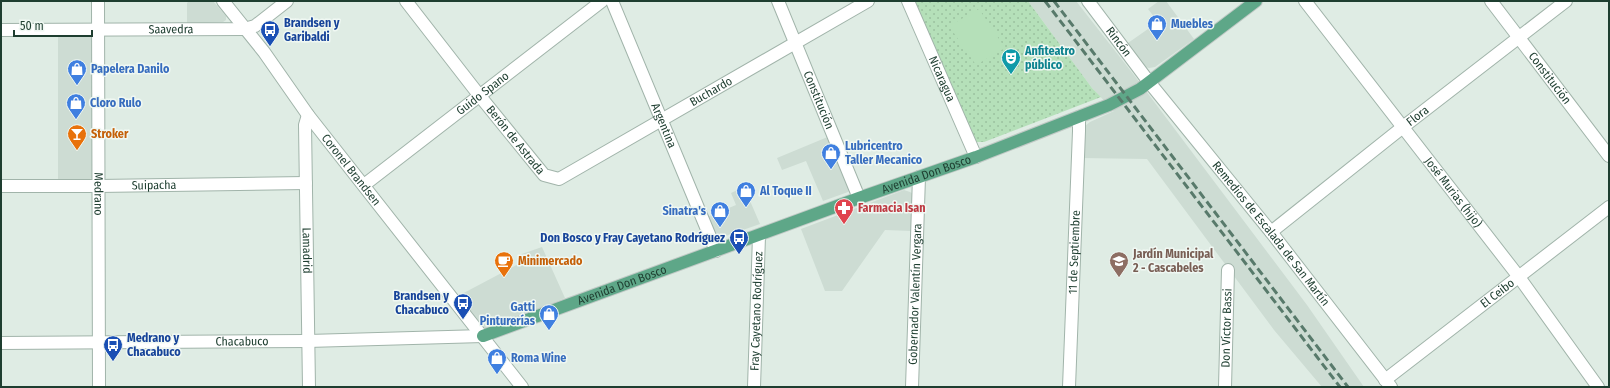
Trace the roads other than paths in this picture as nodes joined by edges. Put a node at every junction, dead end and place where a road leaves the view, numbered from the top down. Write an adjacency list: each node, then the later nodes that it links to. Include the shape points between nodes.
1 (98, 1): 17 (street, Medrano)
2 (223, 1): 15 (street, Coronel Brandsen)
3 (287, 1): 15 (street, via 255,26)
4 (406, 1): 21 (street, Berón de Astrada)
5 (602, 1): 21 (street, Guido Spano)
6 (612, 1): 24 (street, Argentina)
7 (778, 1): 19 (street, Constitución)
8 (868, 1): 19 (street, Buchardo)
9 (908, 1): 27 (street, Nicaragua)
10 (1088, 1): 20 (street, Rincón)
11 (1256, 1): 20 (main road, Avenida Don Bosco)
12 (1305, 1): 25 (street, José Murias (hijo))
13 (1491, 1): 18 (street, Constitución)
14 (1566, 1): 18 (street, Flora)
15 (244, 29): 17 (street, Saavedra); 22 (street, Coronel Brandsen, via 264,52)
16 (1, 30): 17 (street, Saavedra)
17 (97, 30): 33 (street, Medrano)
18 (1518, 38): 25 (street, Flora); 26 (street, Constitución)
19 (796, 44): 24 (street, Buchardo); 34 (street, Constitución)
20 (1149, 82): 23 (main road, Avenida Don Bosco, via 1121,100); 36 (street, Remedios de Escalada de San Martín)
21 (479, 95): 29 (street, Berón de Astrada, via 544,175); 31 (street, Guido Spano)
22 (308, 115): 30 (street, Lamadrid, via 305,125); 31 (street, Coronel Brandsen)
23 (1079, 117): 27 (main road, Avenida Don Bosco); 51 (street, 11 de Septiembre)
24 (661, 121): 29 (street, Buchardo, via 563,178); 38 (street, Argentina)
25 (1403, 127): 36 (street, Flora); 40 (street, José Murias (hijo))
26 (1609, 156)
27 (976, 157): 28 (main road, Avenida Don Bosco)
28 (919, 178): 34 (main road, Avenida Don Bosco); 50 (street, Gobernador Valentín Vergara)
29 (554, 179)
30 (306, 183): 33 (street, Suipacha); 42 (street, Lamadrid)
31 (364, 185): 41 (street, Coronel Brandsen)
32 (1, 186): 33 (street, Suipacha)
33 (98, 186): 43 (street, Medrano)
34 (859, 198): 37 (main road, Avenida Don Bosco)
35 (1609, 207): 40 (street, El Ceibo)
36 (1271, 232): 45 (street, Remedios de Escalada de San Martín)
37 (759, 236): 38 (main road, Avenida Don Bosco); 49 (street, Fray Cayetano Rodríguez)
38 (716, 251): 41 (main road, Avenida Don Bosco)
39 (1228, 270): 52 (street, Don Víctor Bassi)
40 (1519, 277): 45 (street, El Ceibo); 53 (street, José Murias (hijo))
41 (484, 336): 42 (street, Chacabuco); 48 (street, Coronel Brandsen)
42 (308, 341): 43 (street, Chacabuco); 47 (street, Lamadrid)
43 (98, 342): 44 (street, Chacabuco); 46 (street, Medrano)
44 (1, 343)
45 (1388, 383)
46 (99, 387)
47 (309, 387)
48 (522, 387)
49 (754, 387)
50 (912, 387)
51 (1069, 387)
52 (1225, 387)
53 (1598, 387)

